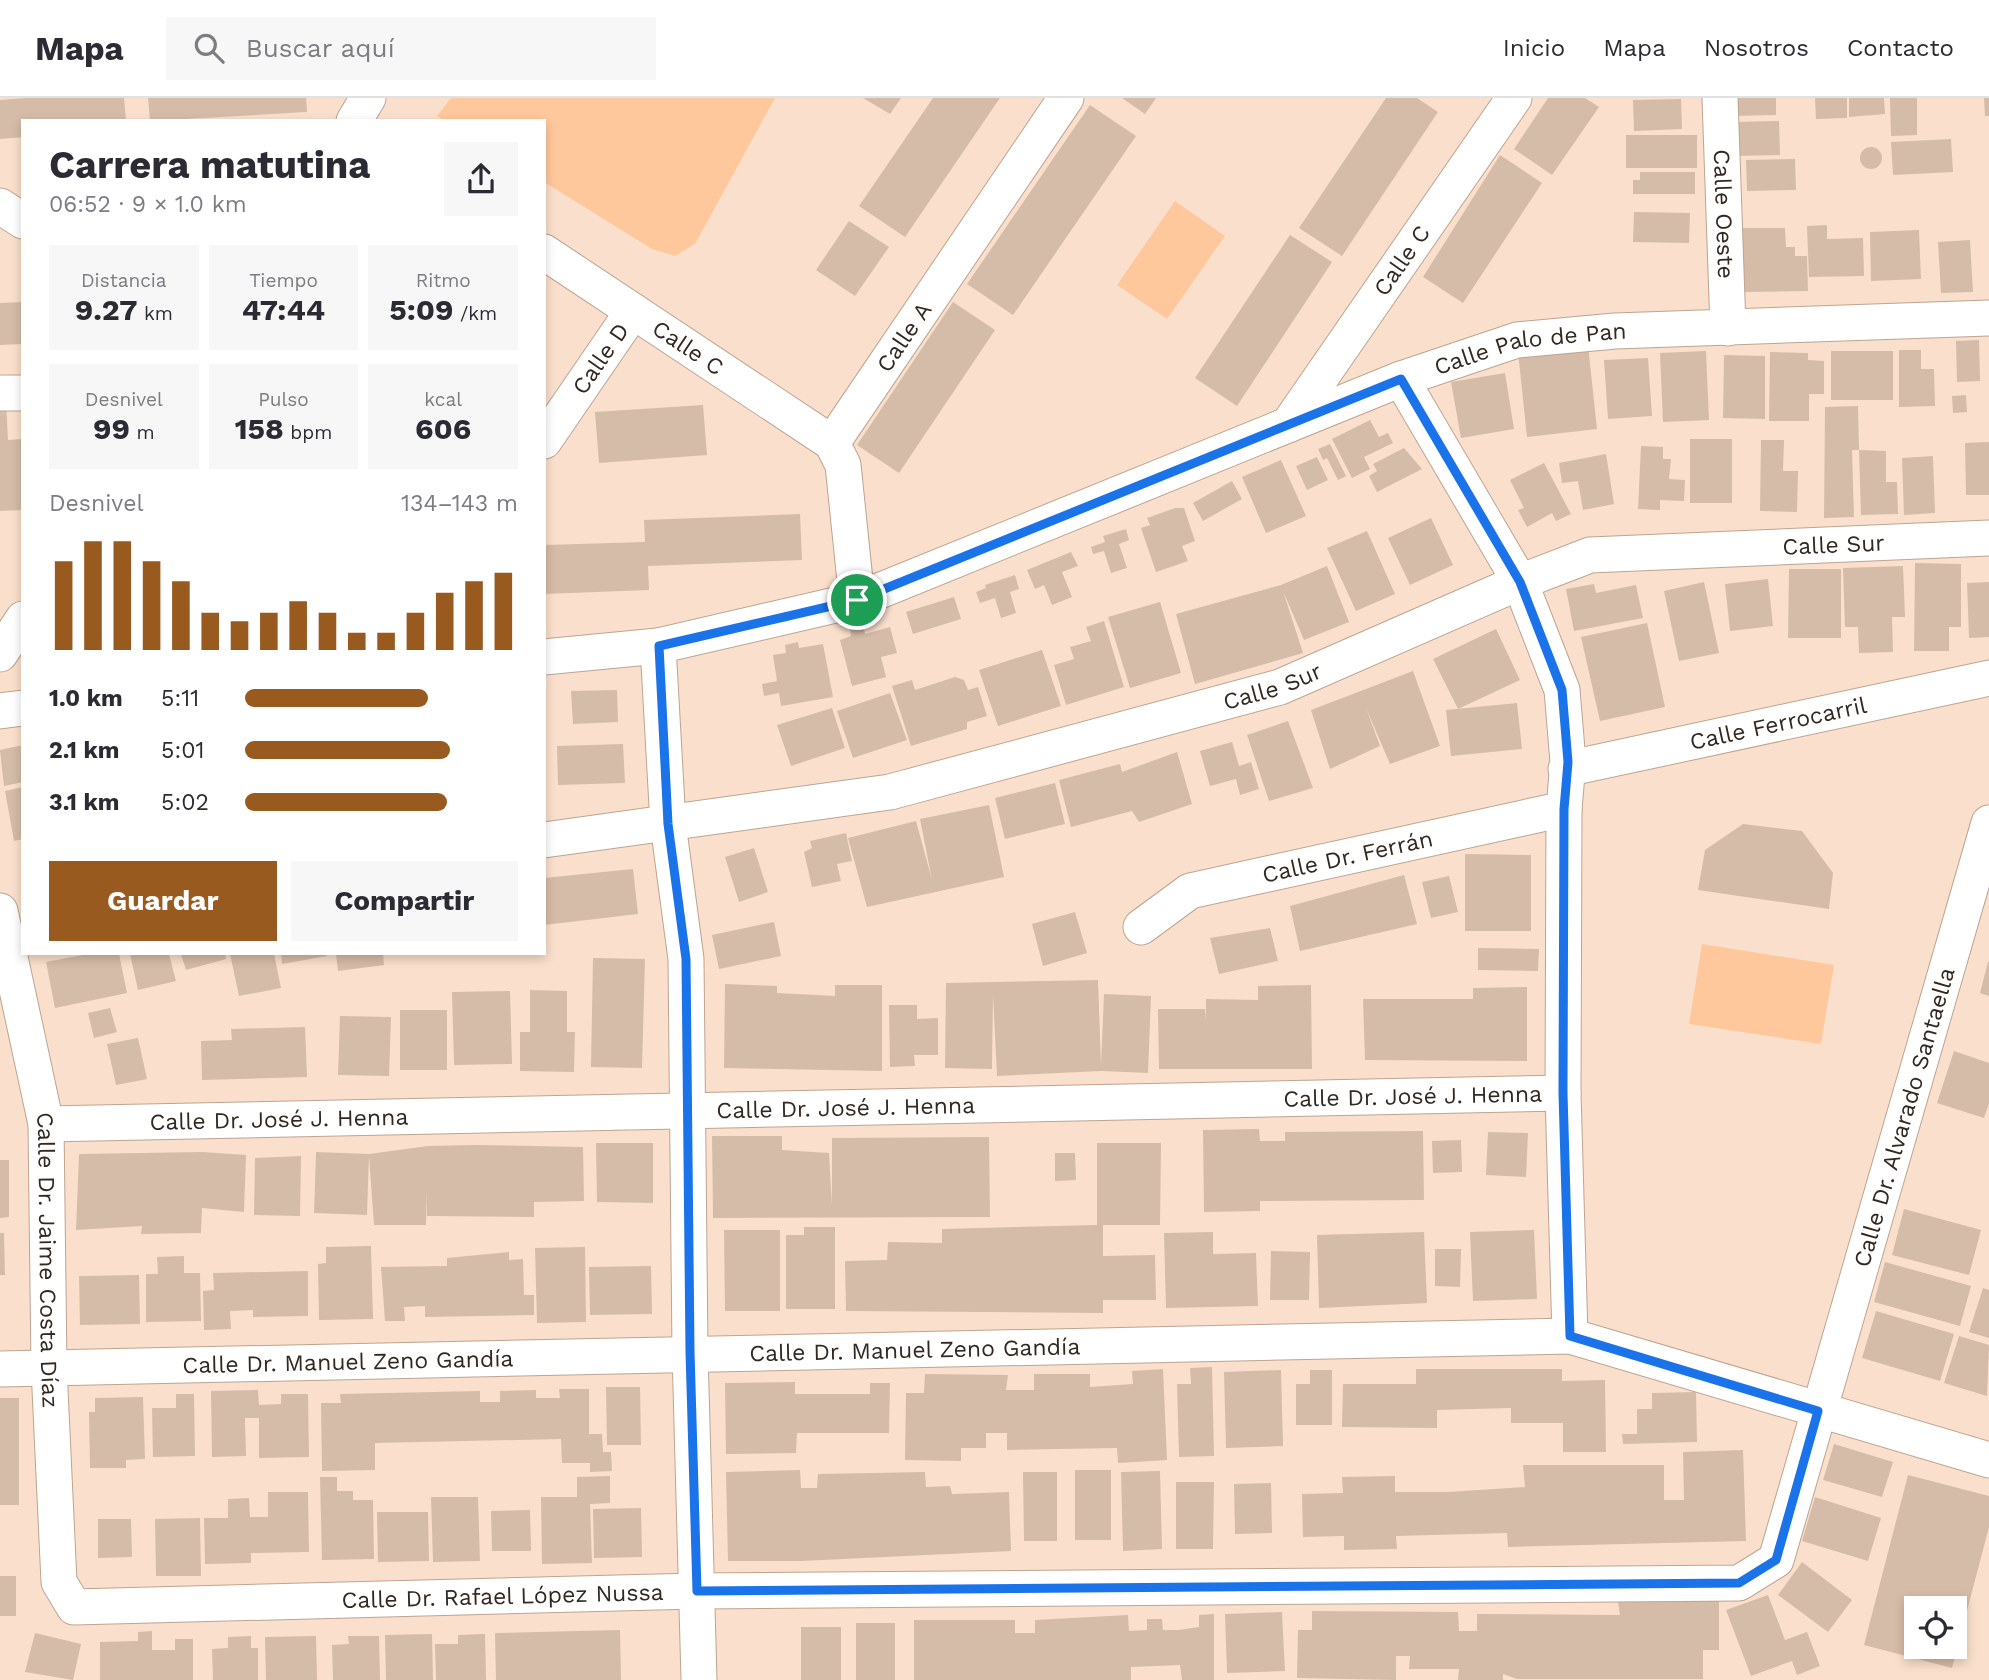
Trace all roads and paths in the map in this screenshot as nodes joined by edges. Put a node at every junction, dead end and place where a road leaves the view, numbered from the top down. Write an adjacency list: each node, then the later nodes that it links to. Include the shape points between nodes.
1 (368, 98): 5 (street)
2 (1066, 98): 17 (street, Calle A)
3 (1514, 98): 15 (street, Calle C)
4 (1720, 98): 11 (street, Calle Oeste)
5 (355, 119)
6 (0, 206): 7 (street)
7 (21, 220)
8 (546, 253): 9 (street, Calle C)
9 (633, 312): 16 (street, Calle D); 17 (street, Calle C)
10 (1989, 318): 11 (street, Calle Palo de Pan)
11 (1728, 328): 12 (street, Calle Palo de Pan, via 1517,340)
12 (1401, 379): 15 (street, Calle Palo de Pan); 19 (street)
13 (0, 393): 14 (street)
14 (21, 393)
15 (1288, 425): 20 (street, Calle Palo de Pan)
16 (546, 438)
17 (832, 443): 20 (street, via 843,465)
18 (1989, 538): 19 (street, Calle Sur, via 1590,555)
19 (1520, 582): 28 (street, via 1562,690); 31 (street, Calle Sur, via 1280,687 890,792)
20 (857, 600): 22 (street, Calle Palo de Pan)
21 (21, 622): 23 (street)
22 (659, 646): 24 (street, Calle Palo de Pan); 31 (street)
23 (0, 654)
24 (546, 657)
25 (1989, 678): 28 (street, Calle Ferrocarril)
26 (21, 708): 27 (street)
27 (0, 710)
28 (1566, 769): 29 (street)
29 (1564, 809): 34 (street, Calle Dr. Ferrán, via 1191,891); 35 (street)
30 (1989, 823): 42 (street, Calle Dr. Alvarado Santaella)
31 (668, 824): 32 (street, Calle Sur); 36 (street, via 686,959)
32 (546, 840)
33 (9, 926): 37 (street, Calle Dr. Jaime Costa Díaz)
34 (1141, 927)
35 (1563, 1093): 36 (street, Calle Dr. José J. Henna); 38 (street)
36 (686, 1112): 37 (street, Calle Dr. José J. Henna); 39 (street)
37 (46, 1124): 40 (street, Calle Dr. Jaime Costa Díaz)
38 (1570, 1336): 39 (street, Calle Dr. Manuel Zeno Gandía); 42 (street, Calle Dr. Manuel Zeno Gandía)
39 (690, 1352): 40 (street, Calle Dr. Manuel Zeno Gandía); 44 (street)
40 (49, 1368): 41 (street, Calle Dr. Manuel Zeno Gandía); 45 (street, Calle Dr. Jaime Costa Díaz, via 59,1582)
41 (0, 1369)
42 (1818, 1411): 43 (street, Calle Dr. Manuel Zeno Gandía); 44 (street, Calle Dr. Rafael López Nussa, via 1776,1560 1739,1583)
43 (1989, 1460)
44 (697, 1591): 45 (street, Calle Dr. Rafael López Nussa); 46 (street)
45 (74, 1607)
46 (699, 1680)

